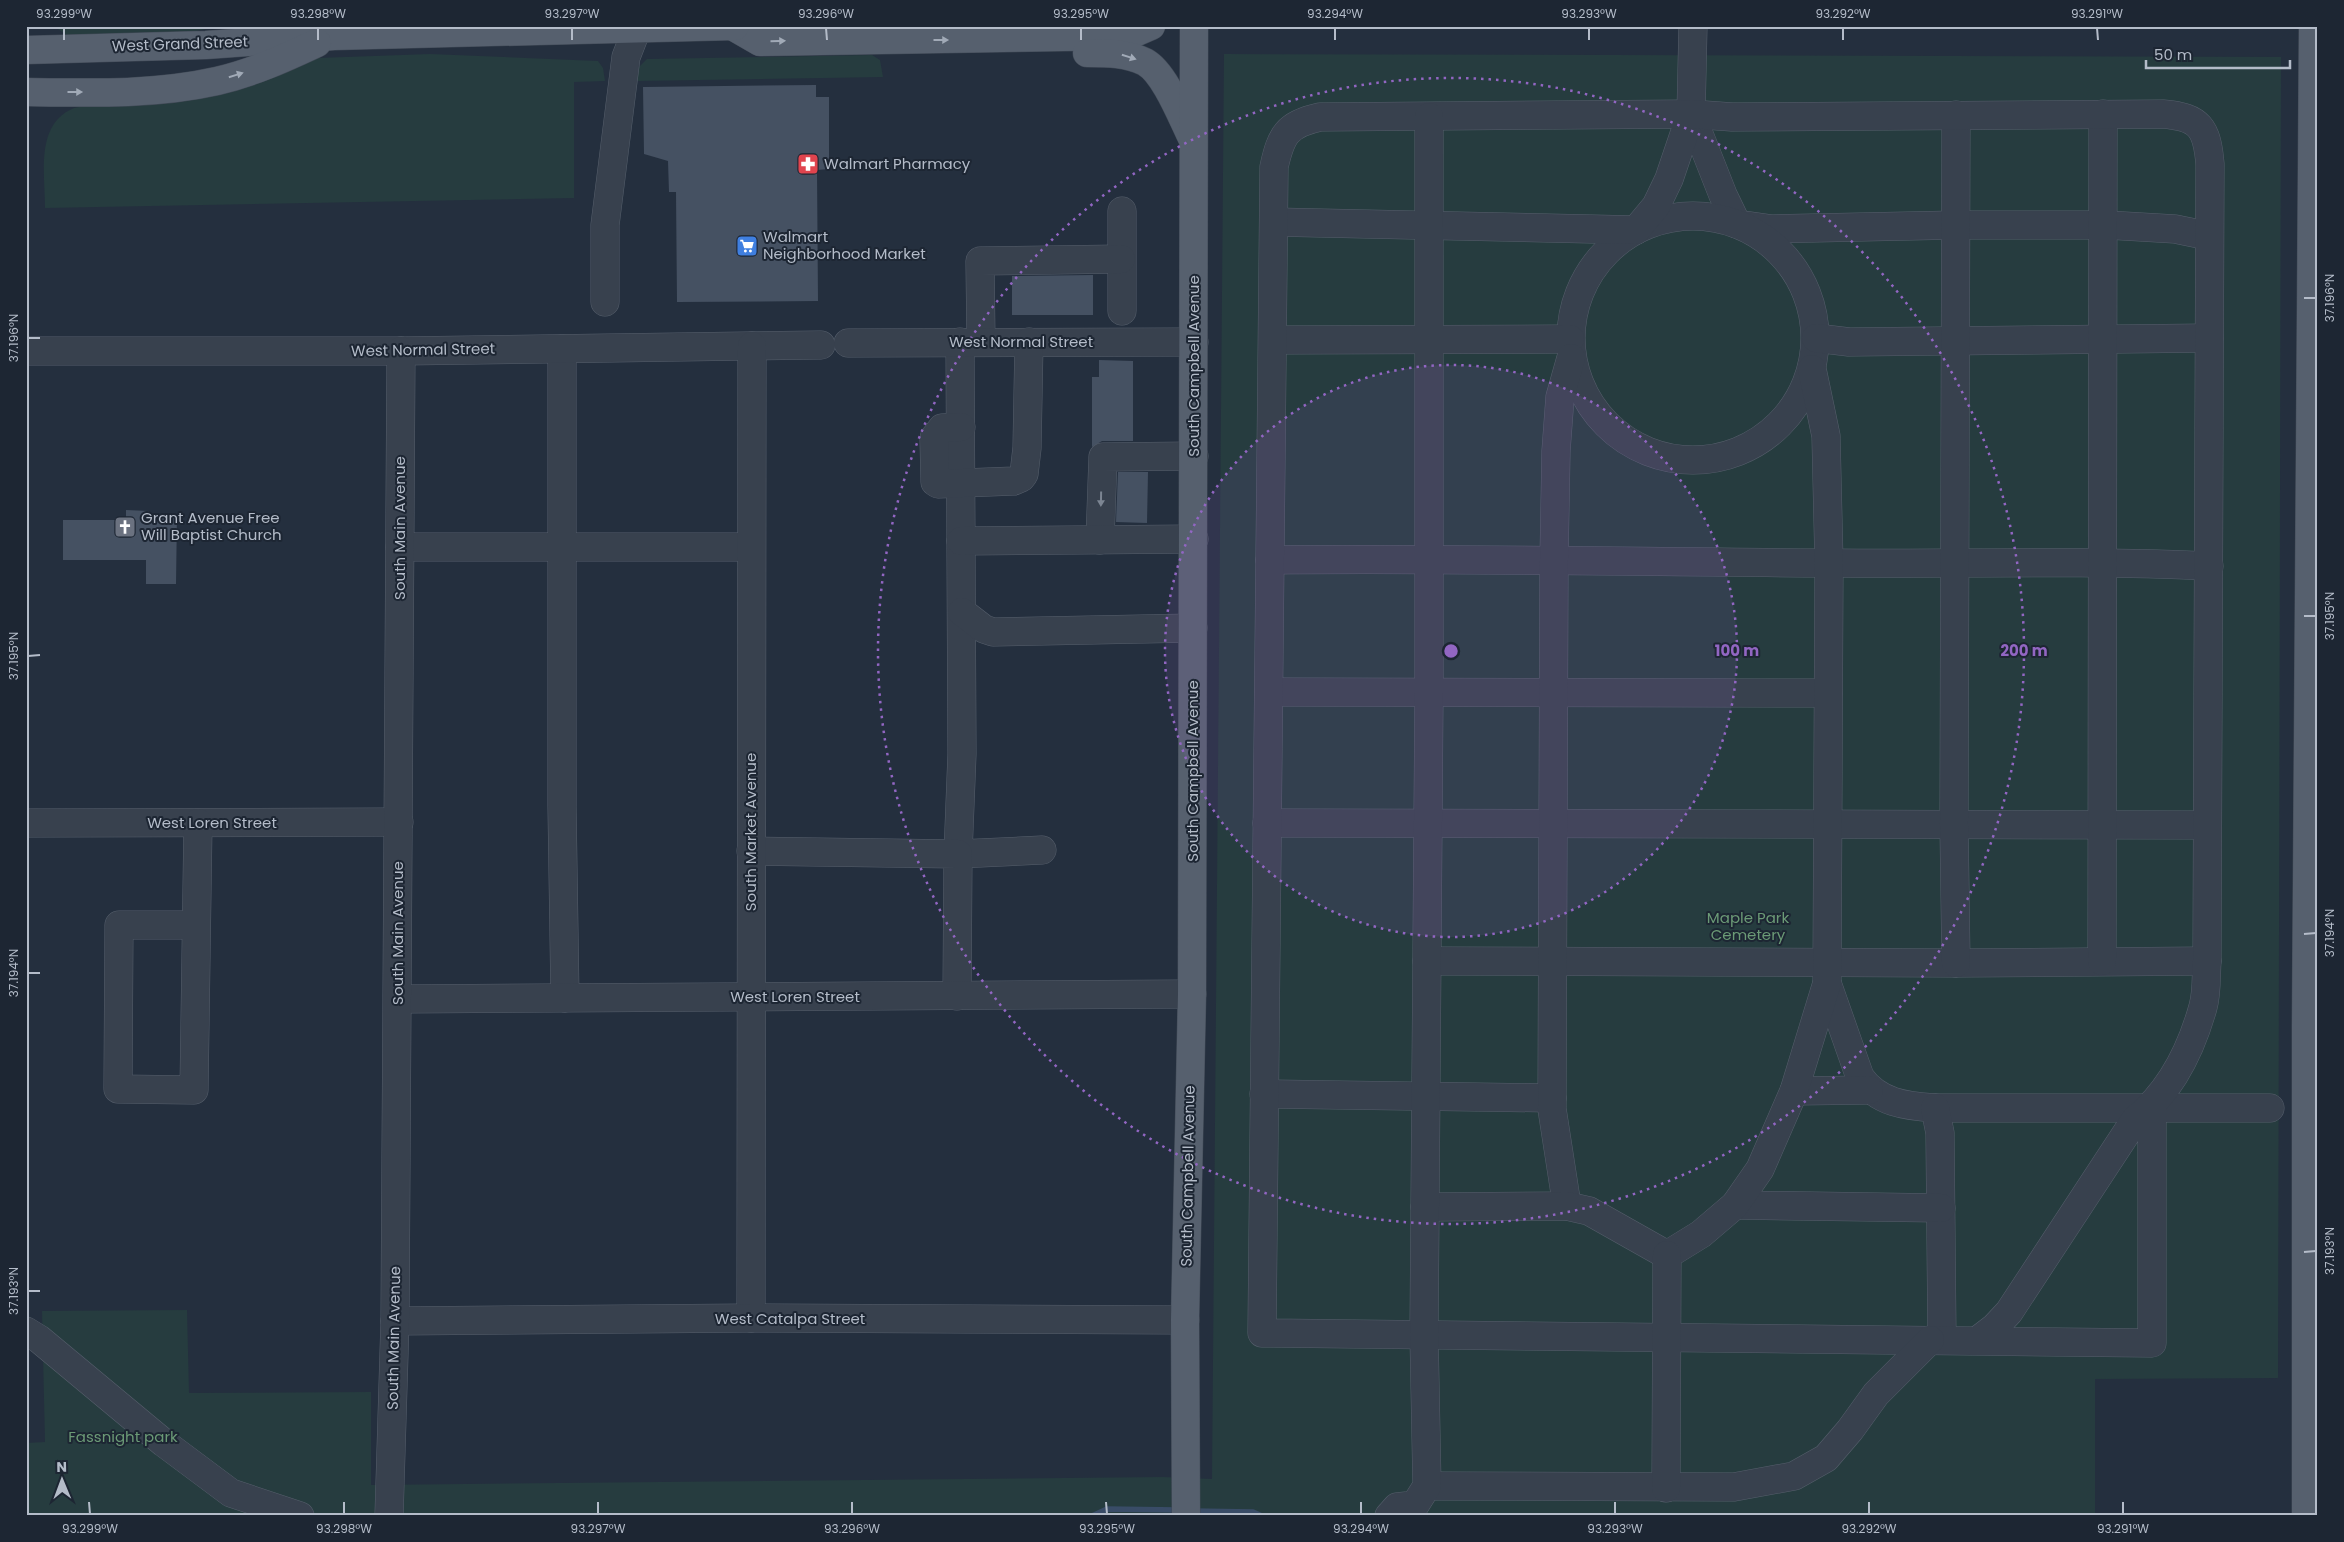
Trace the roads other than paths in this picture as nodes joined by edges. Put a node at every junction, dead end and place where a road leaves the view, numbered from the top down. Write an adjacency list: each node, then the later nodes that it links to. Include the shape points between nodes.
1 (734, 26): 6 (main road, West Grand Street); 8 (main road, West Grand Street, one-way to 8, via 760,42)
2 (1151, 26): 8 (main road, West Grand Street, via 1128,36)
3 (1194, 26): 15 (main road, South Campbell Avenue)
4 (1693, 26): 11 (street)
5 (2313, 26): 90 (main road)
6 (638, 27): 7 (main road, West Grand Street); 25 (street, via 626,57 605,224)
7 (334, 36): 9 (main road, West Grand Street, via 206,45); 10 (main road, West Grand Street, one-way to 7, via 134,93 216,81 274,63)
8 (1014, 39): 15 (main road, one-way to 15, via 1038,52 1117,53 1146,63 1166,85)
9 (26, 50)
10 (26, 92)
11 (1692, 114): 13 (street, via 1732,117); 14 (street); 18 (street); 22 (street, via 1666,186 1656,206)
12 (2102, 114): 13 (street); 21 (street); 23 (street, via 2178,115 2198,124 2208,144)
13 (1956, 116): 20 (street)
14 (1429, 117): 17 (street, via 1320,117 1294,125 1281,140 1274,167); 19 (street)
15 (1195, 144): 35 (main road, South Campbell Avenue)
16 (1122, 211): 24 (street)
17 (1274, 222): 19 (street); 30 (street)
18 (1737, 224): 20 (street, via 1772,229); 22 (street, via 1699,216 1679,217 1660,220); 27 (street, via 1764,238 1786,257 1809,300)
19 (1429, 225): 22 (street); 31 (street)
20 (1956, 225): 21 (street); 32 (street)
21 (2102, 225): 23 (street, via 2175,229); 29 (street)
22 (1636, 230): 40 (street, via 1608,249 1587,275 1574,306)
23 (2209, 236): 28 (street)
24 (1121, 259): 26 (street); 33 (street, via 980,261)
25 (605, 302)
26 (1122, 312)
27 (1816, 338): 32 (street, via 1849,342); 43 (street)
28 (2209, 338): 29 (street); 58 (street)
29 (2102, 339): 32 (street); 56 (street)
30 (1273, 340): 31 (street); 53 (street)
31 (1429, 340): 40 (street); 52 (street)
32 (1956, 340): 55 (street)
33 (971, 342): 34 (street, West Normal Street); 36 (street, West Normal Street); 45 (street, via 961,427)
34 (1029, 342): 35 (street, West Normal Street); 45 (street, via 1024,474 1014,481)
35 (1194, 342): 44 (main road, South Campbell Avenue)
36 (848, 343)
37 (821, 345): 38 (street, West Normal Street)
38 (752, 346): 39 (street, West Normal Street); 50 (street, South Market Avenue)
39 (562, 349): 42 (street, West Normal Street); 49 (street)
40 (1571, 349): 43 (street, via 1576,376 1591,408 1615,433 1645,451 1679,460 1714,459 1748,448 1788,415 1799,401); 54 (street, via 1560,397)
41 (26, 351): 42 (street, West Normal Street)
42 (400, 351): 51 (street, South Main Avenue)
43 (1812, 369): 57 (street, via 1826,436)
44 (1194, 456): 46 (main road, South Campbell Avenue); 47 (street, one-way to 47, via 1102,457)
45 (961, 484): 48 (street)
46 (1194, 539): 47 (street); 60 (main road, South Campbell Avenue)
47 (1100, 540): 48 (street)
48 (961, 541): 59 (street)
49 (562, 546): 50 (street); 51 (street); 88 (street)
50 (752, 547): 76 (street, South Market Avenue)
51 (400, 548): 65 (street, South Main Avenue)
52 (1429, 558): 53 (street); 54 (street); 62 (street)
53 (1270, 560): 61 (street)
54 (1554, 560): 57 (street); 63 (street)
55 (1956, 562): 56 (street); 57 (street); 72 (street)
56 (2102, 562): 58 (street); 73 (street)
57 (1829, 563): 64 (street)
58 (2208, 566): 74 (street)
59 (962, 612): 60 (street, via 993,632); 77 (street)
60 (1194, 628): 85 (main road, South Campbell Avenue)
61 (1269, 692): 62 (street); 69 (street)
62 (1429, 693): 63 (street); 66 (street)
63 (1553, 693): 64 (street); 70 (street)
64 (1828, 693): 71 (street)
65 (399, 822): 68 (street, West Loren Street); 89 (street, South Main Avenue)
66 (1428, 822): 69 (street); 70 (street); 81 (street)
67 (26, 823): 68 (street, West Loren Street)
68 (198, 823): 78 (street)
69 (1267, 823): 93 (street)
70 (1553, 824): 71 (street); 79 (street)
71 (1828, 825): 72 (street); 84 (street)
72 (1954, 825): 73 (street); 83 (street)
73 (2102, 825): 74 (street); 82 (street)
74 (2208, 825): 80 (street)
75 (1042, 850): 77 (street)
76 (752, 851): 77 (street); 87 (street, South Market Avenue)
77 (958, 854): 86 (street)
78 (196, 925): 78 (street, via 194,1090 118,1089 120,926)
79 (1552, 960): 81 (street); 84 (street); 95 (street)
80 (2207, 960): 82 (street); 96 (street, via 2204,1005 2183,1061)
81 (1427, 961): 94 (street)
82 (2102, 961): 83 (street)
83 (1956, 963): 84 (street)
84 (1827, 972): 91 (street, via 1860,1078); 92 (street)
85 (1192, 994): 86 (street, West Loren Street); 106 (main road, South Campbell Avenue)
86 (957, 996): 87 (street, West Loren Street)
87 (751, 997): 88 (street, West Loren Street); 105 (street, South Market Avenue)
88 (565, 998): 89 (street, West Loren Street)
89 (398, 999): 107 (street, South Main Avenue)
90 (2312, 1026): 99 (main road)
91 (1869, 1090): 92 (street); 97 (street, via 1892,1101)
92 (1794, 1091): 100 (street, via 1760,1169)
93 (1264, 1094): 94 (street); 109 (street, via 1262,1333)
94 (1426, 1096): 95 (street); 102 (street)
95 (1552, 1098): 101 (street)
96 (2152, 1106): 97 (street); 98 (street); 112 (street, via 2135,1120 2009,1312); 112 (street, via 2152,1343)
97 (1935, 1108): 103 (street, via 1940,1133)
98 (2270, 1108)
99 (2312, 1202): 119 (main road)
100 (1735, 1204): 103 (street); 104 (street, via 1701,1234)
101 (1567, 1206): 102 (street); 104 (street, via 1588,1211)
102 (1425, 1207): 109 (street)
103 (1941, 1208): 111 (street)
104 (1667, 1255): 110 (street)
105 (751, 1318): 106 (street, West Catalpa Street); 107 (street, West Catalpa Street)
106 (1185, 1320): 117 (main road, South Campbell Avenue)
107 (395, 1321): 116 (street, South Main Avenue)
108 (26, 1332): 115 (street, via 39,1339 164,1443 231,1493)
109 (1424, 1335): 110 (street); 113 (street)
110 (1666, 1337): 111 (street); 114 (street)
111 (1936, 1340): 112 (street); 114 (street, via 1876,1394 1826,1458 1794,1476 1734,1487)
112 (1978, 1340)
113 (1427, 1486): 114 (street); 118 (street, via 1416,1505 1397,1507)
114 (1666, 1488)
115 (300, 1516)
116 (389, 1516)
117 (1186, 1516)
118 (1388, 1516)
119 (2306, 1516)

